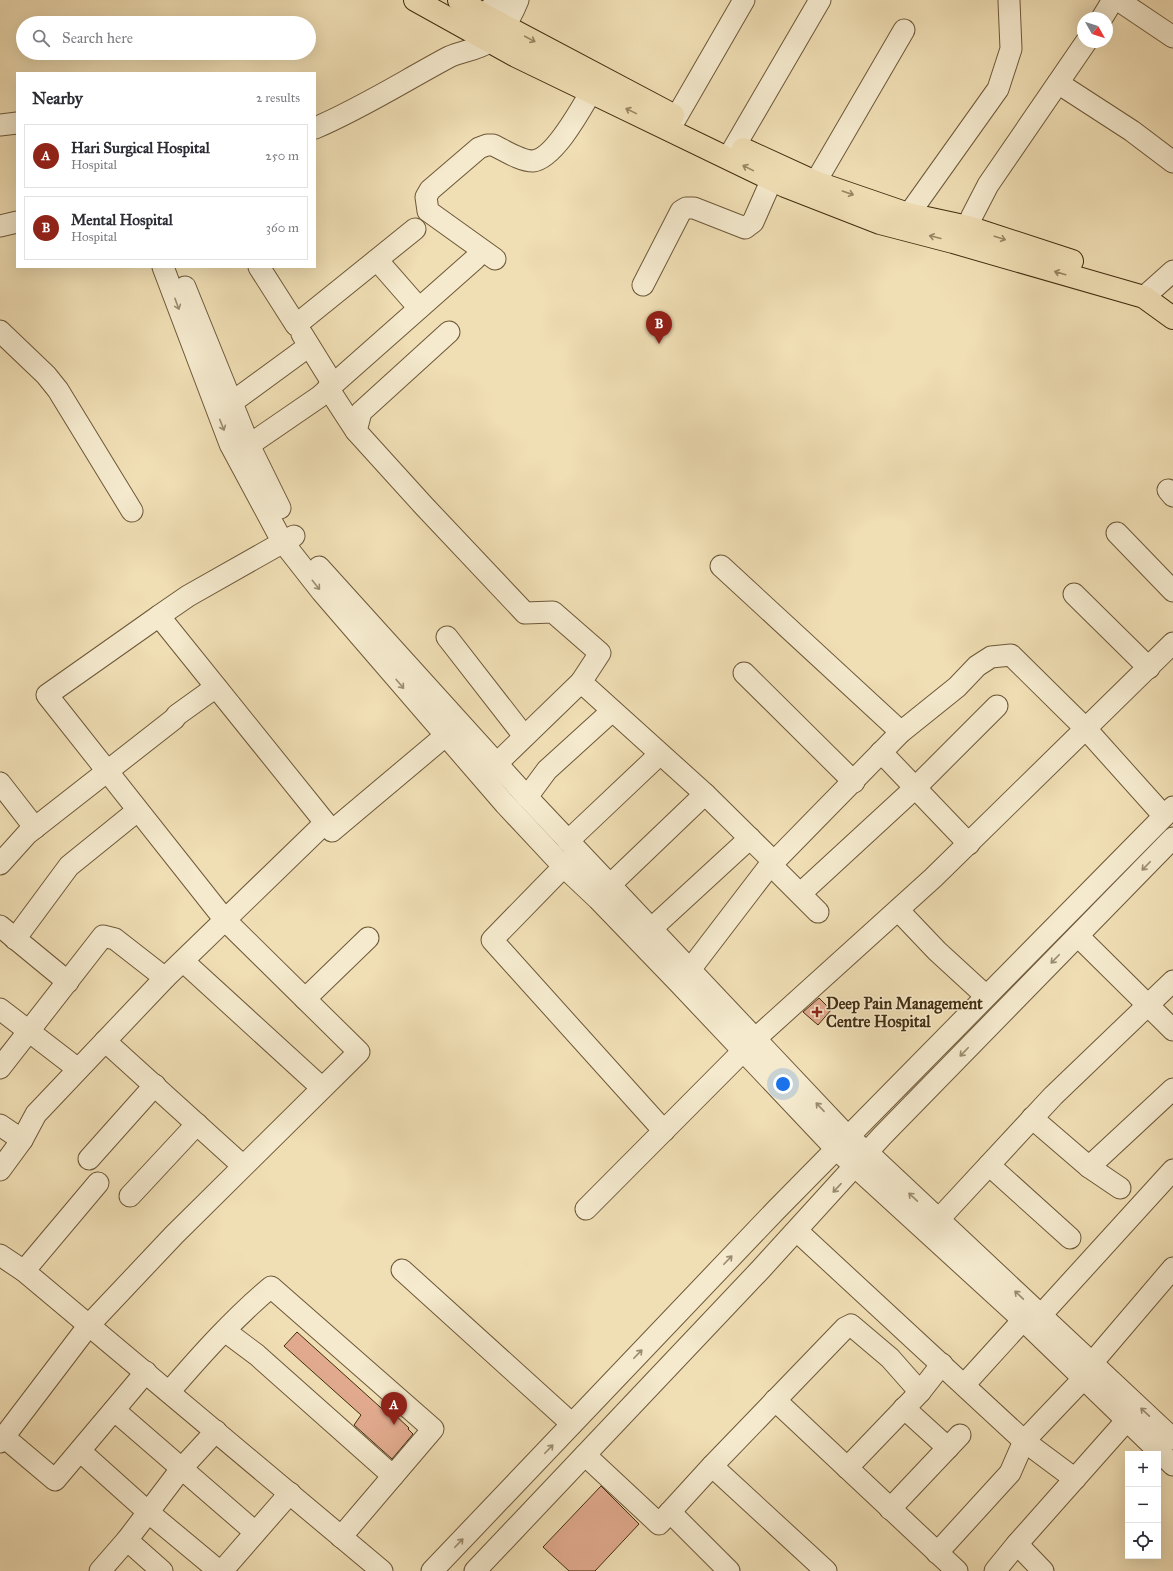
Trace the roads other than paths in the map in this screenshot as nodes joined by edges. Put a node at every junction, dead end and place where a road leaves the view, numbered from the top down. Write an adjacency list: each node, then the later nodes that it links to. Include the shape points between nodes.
1 (415, 0): 13 (main road)
2 (459, 0): 11 (main road)
3 (499, 0): 11 (street)
4 (518, 0): 12 (street)
5 (744, 0): 22 (street)
6 (1113, 0): 10 (street)
7 (1118, 0): 15 (street)
8 (817, 1): 25 (street)
9 (1008, 1): 29 (street, via 1011,49 998,90)
10 (1106, 12)
11 (484, 15): 12 (main road); 13 (street)
12 (505, 26): 16 (street); 22 (main road, one-way to 22)
13 (469, 30): 16 (main road); 18 (street)
14 (904, 30): 28 (street)
15 (1173, 37)
16 (490, 42): 18 (street); 20 (main road)
17 (1082, 48): 19 (street)
18 (452, 56): 24 (street, via 350,113)
19 (1058, 83): 26 (street, via 1132,131); 33 (street, via 988,185)
20 (591, 92): 22 (main road, one-way to 20); 42 (street, via 564,136 546,154 534,161 525,160 488,144 479,148 430,190 426,197 428,211 485,259)
21 (16, 123): 23 (street)
22 (673, 123): 25 (main road)
23 (0, 125)
24 (316, 128)
25 (732, 152): 27 (main road, one-way to 25); 28 (main road)
26 (1173, 162)
27 (772, 179): 28 (main road); 39 (street, via 753,222 745,228 694,208 681,211)
28 (811, 188): 29 (main road, via 880,223)
29 (904, 221): 33 (main road)
30 (16, 222): 31 (street)
31 (0, 226)
32 (415, 229): 34 (street)
33 (964, 236): 40 (main road)
34 (377, 260): 42 (street); 44 (street)
35 (163, 268): 54 (street, one-way to 54, via 230,444)
36 (177, 268): 49 (street)
37 (261, 268): 44 (street)
38 (1173, 271): 40 (street)
39 (643, 285)
40 (1149, 293): 41 (main road); 43 (main road)
41 (1173, 303)
42 (419, 308): 48 (street)
43 (1173, 318)
44 (296, 325): 47 (street)
45 (0, 331): 52 (street, via 58,390)
46 (449, 332): 50 (street, via 361,412)
47 (309, 346): 48 (street); 49 (street)
48 (331, 386): 50 (street); 51 (street)
49 (231, 403): 51 (street)
50 (356, 431): 63 (street, via 525,613 553,612 600,653)
51 (249, 446): 54 (street)
52 (132, 511)
53 (1116, 533): 56 (street)
54 (289, 538): 58 (street, via 188,596); 69 (street, one-way to 69, via 322,592); 73 (street, via 324,572)
55 (721, 566): 68 (street)
56 (1173, 592)
57 (1074, 594): 61 (street)
58 (160, 616): 64 (street); 74 (street, via 47,695)
59 (447, 637): 70 (street)
60 (1173, 643): 61 (street)
61 (1149, 668): 67 (street)
62 (744, 673): 76 (street)
63 (581, 682): 66 (street); 70 (street)
64 (216, 686): 74 (street); 83 (street)
65 (997, 706): 78 (street)
66 (612, 710): 72 (street); 80 (street, via 547,770)
67 (1086, 729): 68 (street, via 1012,655 991,657 977,666 957,687); 82 (street); 87 (street)
68 (901, 732): 71 (street)
69 (445, 736): 75 (street); 83 (street, via 332,831)
70 (524, 736): 73 (street)
71 (881, 752): 76 (street); 78 (street)
72 (660, 754): 79 (street); 88 (street)
73 (497, 764): 75 (street); 80 (street)
74 (106, 772): 81 (street); 84 (street)
75 (482, 778): 91 (street)
76 (854, 782): 89 (street)
77 (0, 783): 84 (street)
78 (915, 788): 87 (street); 93 (street)
79 (705, 794): 85 (street); 92 (street)
80 (527, 797): 88 (street)
81 (137, 811): 96 (street); 98 (street, via 69,866)
82 (1169, 811): 106 (street)
83 (325, 823): 96 (street)
84 (35, 828): 90 (street)
85 (750, 838): 89 (street); 97 (street)
86 (1173, 838): 99 (street, one-way to 99)
87 (969, 844): 94 (street)
88 (573, 847): 91 (street); 92 (street)
89 (772, 863): 93 (street); 102 (street)
90 (0, 864)
91 (563, 866): 102 (street); 122 (street, via 492,940)
92 (611, 884): 97 (street)
93 (801, 893): 95 (street)
94 (898, 910): 106 (street, via 937,952); 113 (street)
95 (818, 912)
96 (225, 920): 101 (street); 107 (street)
97 (651, 929): 102 (street)
98 (8, 932): 105 (street)
99 (1078, 936): 108 (street); 126 (street, one-way to 126, via 882,1136)
100 (368, 938): 107 (street)
101 (183, 961): 103 (street); 117 (street)
102 (685, 977): 113 (street)
103 (165, 978): 105 (street, via 115,939 103,936); 112 (street)
104 (1173, 981): 108 (street)
105 (68, 982): 111 (street)
106 (986, 996): 124 (street)
107 (305, 999): 117 (street, via 359,1052)
108 (1148, 1005): 110 (street); 119 (street)
109 (0, 1009): 111 (street)
110 (1173, 1030)
111 (29, 1032): 114 (street); 115 (street)
112 (105, 1042): 115 (street); 116 (street)
113 (750, 1045): 122 (street); 124 (street)
114 (0, 1068)
115 (78, 1069): 123 (street, via 36,1114)
116 (155, 1085): 120 (street); 125 (street)
117 (322, 1088): 128 (street)
118 (1173, 1089): 129 (street)
119 (1032, 1118): 127 (street); 129 (street)
120 (197, 1124): 128 (street); 134 (street)
121 (0, 1125): 123 (street)
122 (664, 1131): 135 (street)
123 (22, 1140): 130 (street)
124 (842, 1143): 126 (street); 158 (street, one-way to 124)
125 (89, 1159)
126 (862, 1160): 136 (street, one-way to 126); 137 (street, one-way to 137); 144 (street)
127 (989, 1164): 136 (street); 138 (street)
128 (243, 1166): 145 (street)
129 (1089, 1167): 133 (street)
130 (0, 1170)
131 (1173, 1170): 144 (street)
132 (98, 1183): 142 (street)
133 (1120, 1188)
134 (130, 1196)
135 (586, 1209)
136 (938, 1220): 144 (street, one-way to 136)
137 (797, 1231): 143 (street); 164 (street)
138 (1070, 1238)
139 (0, 1255): 142 (street)
140 (1173, 1268): 149 (street)
141 (402, 1270): 158 (street)
142 (24, 1271): 145 (street)
143 (875, 1302): 146 (street); 148 (street)
144 (1032, 1318): 149 (street); 151 (street)
145 (89, 1325): 150 (street); 161 (street)
146 (851, 1325): 153 (street, via 890,1358); 154 (street, via 845,1328)
147 (225, 1331): 152 (street); 169 (street, via 257,1355); 169 (street, via 271,1287 433,1430)
148 (942, 1364): 151 (street); 153 (street)
149 (1088, 1371): 157 (street); 160 (street, one-way to 149); 162 (street)
150 (146, 1372): 152 (street); 156 (street)
151 (964, 1385): 162 (street)
152 (169, 1392): 159 (street)
153 (920, 1392): 155 (street)
154 (775, 1400): 166 (street); 168 (street)
155 (904, 1408): 168 (street); 172 (street, via 954,1441)
156 (114, 1410): 163 (street); 167 (street)
157 (1127, 1420): 165 (street); 170 (street)
158 (572, 1424): 184 (street, one-way to 158)
159 (216, 1431): 167 (street); 171 (street)
160 (1173, 1439)
161 (2, 1440): 163 (street, via 55,1480)
162 (1024, 1441): 170 (street); 179 (street, via 1010,1473)
163 (80, 1451): 173 (street)
164 (586, 1455): 174 (street, via 659,1524); 185 (street)
165 (1173, 1465)
166 (712, 1466): 174 (street); 187 (street)
167 (182, 1468): 173 (street); 175 (street)
168 (847, 1468): 172 (street)
169 (393, 1476): 176 (street)
170 (1075, 1479): 178 (street)
171 (290, 1493): 175 (street); 176 (street)
172 (890, 1509): 179 (street)
173 (148, 1512): 177 (street); 182 (street)
174 (670, 1512): 186 (street)
175 (255, 1532): 182 (street)
176 (341, 1537): 183 (street)
177 (127, 1540): 180 (street); 181 (street)
178 (1017, 1544): 189 (street); 190 (street)
179 (937, 1553): 188 (street)
180 (100, 1571)
181 (162, 1571)
182 (220, 1571)
183 (382, 1571)
184 (432, 1571)
185 (475, 1571)
186 (729, 1571)
187 (826, 1571)
188 (957, 1571)
189 (995, 1571)
190 (1043, 1571)

